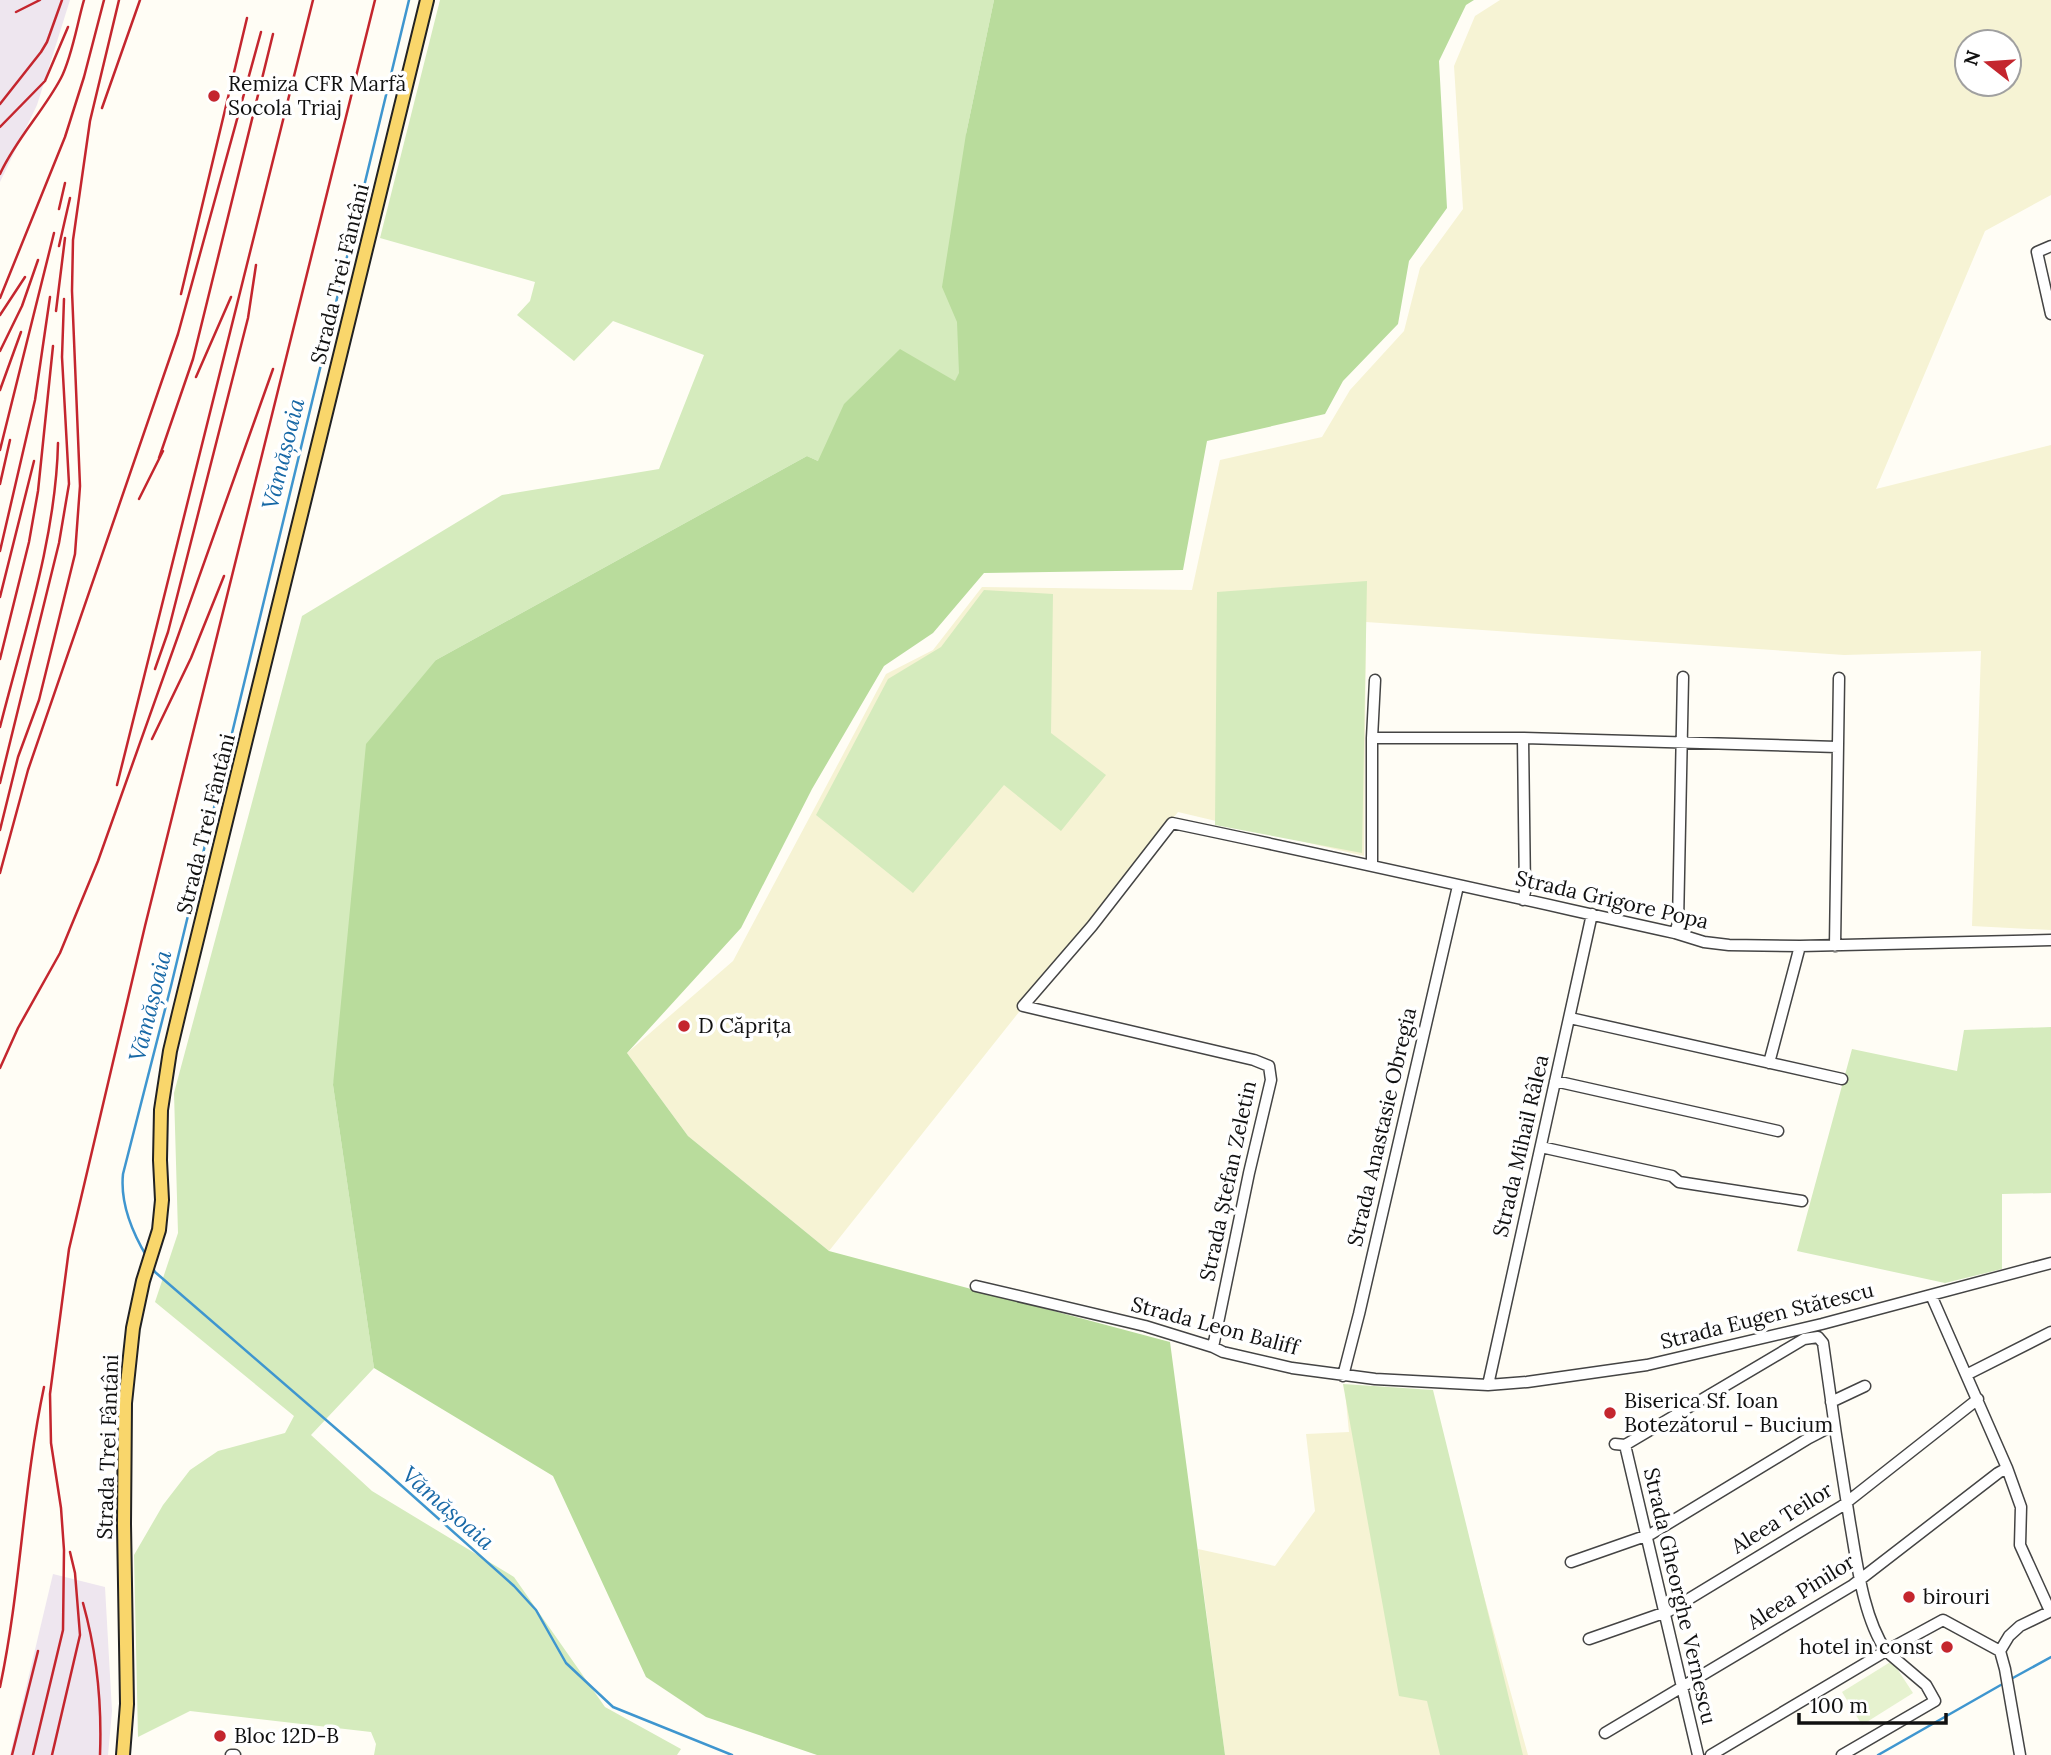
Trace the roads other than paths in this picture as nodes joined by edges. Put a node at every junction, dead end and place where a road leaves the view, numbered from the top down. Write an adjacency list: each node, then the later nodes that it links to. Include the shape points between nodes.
1 (427, 0): 51 (main road, Strada Trei Fântâni, via 170,1051 161,1121 159,1230 133,1328 125,1403 127,1704)
2 (2051, 246): 3 (street, via 2037,252)
3 (2051, 314)
4 (1683, 677): 9 (street)
5 (1839, 678): 10 (street)
6 (1375, 680): 7 (street)
7 (1372, 738): 8 (street); 11 (street)
8 (1523, 738): 9 (street); 13 (street)
9 (1682, 742): 10 (street); 15 (street)
10 (1837, 747): 18 (street)
11 (1372, 864): 12 (street, Strada Grigore Popa); 19 (street, Strada Grigore Popa, via 1172,823)
12 (1458, 886): 13 (street, Strada Grigore Popa); 33 (street, Strada Anastasie Obregia)
13 (1523, 900): 14 (street, Strada Grigore Popa)
14 (1592, 914): 15 (street, Strada Grigore Popa); 20 (street, Strada Mihail Râlea)
15 (1675, 933): 17 (street, Strada Grigore Popa, via 1704,942)
16 (2051, 940): 18 (street, Strada Grigore Popa)
17 (1800, 946): 18 (street, Strada Grigore Popa); 21 (street)
18 (1835, 946)
19 (1023, 1006): 31 (street, Strada Ștefan Zeletin, via 1269,1066 1271,1080)
20 (1570, 1018): 21 (street); 23 (street, Strada Mihail Râlea)
21 (1769, 1063): 22 (street)
22 (1842, 1079)
23 (1556, 1081): 24 (street); 25 (street, Strada Mihail Râlea)
24 (1778, 1131)
25 (1541, 1147): 26 (street, via 1672,1176 1679,1182); 34 (street, Strada Mihail Râlea)
26 (1802, 1201)
27 (2051, 1263): 29 (street, Strada Eugen Stătescu)
28 (976, 1286): 31 (street, Strada Leon Baliff)
29 (1931, 1295): 32 (street); 34 (street, Strada Eugen Stătescu, via 1647,1365)
30 (2051, 1332): 32 (street)
31 (1213, 1346): 33 (street, Strada Leon Baliff, via 1253,1360)
32 (1968, 1374): 36 (street)
33 (1343, 1376): 34 (street, Strada Leon Baliff)
34 (1488, 1385)
35 (1865, 1386): 37 (street)
36 (1978, 1399): 39 (street); 40 (street, Aleea Teilor)
37 (1831, 1402): 38 (street); 41 (street, Strada Gheorghe Vernescu, via 1824,1343 1818,1337 1804,1339 1620,1445)
38 (1834, 1425): 40 (street); 41 (street)
39 (2007, 1468): 43 (street, Aleea Pinilor); 44 (street, via 2021,1507 2020,1545)
40 (1846, 1501): 43 (street); 45 (street, Aleea Teilor)
41 (1647, 1536): 42 (street); 45 (street, Strada Gheorghe Vernescu)
42 (1571, 1563)
43 (1860, 1580): 47 (street); 49 (street, Aleea Pinilor)
44 (2051, 1611): 48 (street, via 2020,1626)
45 (1664, 1613): 46 (street, Aleea Teilor); 49 (street, Strada Gheorghe Vernescu)
46 (1589, 1639)
47 (1886, 1651): 48 (street, via 1943,1620); 53 (street); 54 (street, via 1926,1685 1935,1701)
48 (2000, 1651): 55 (street)
49 (1681, 1688): 50 (street, Aleea Pinilor); 52 (street, Strada Gheorghe Vernescu)
50 (1605, 1733)
51 (123, 1755)
52 (1698, 1755)
53 (1711, 1755)
54 (1842, 1755)
55 (2020, 1755)

